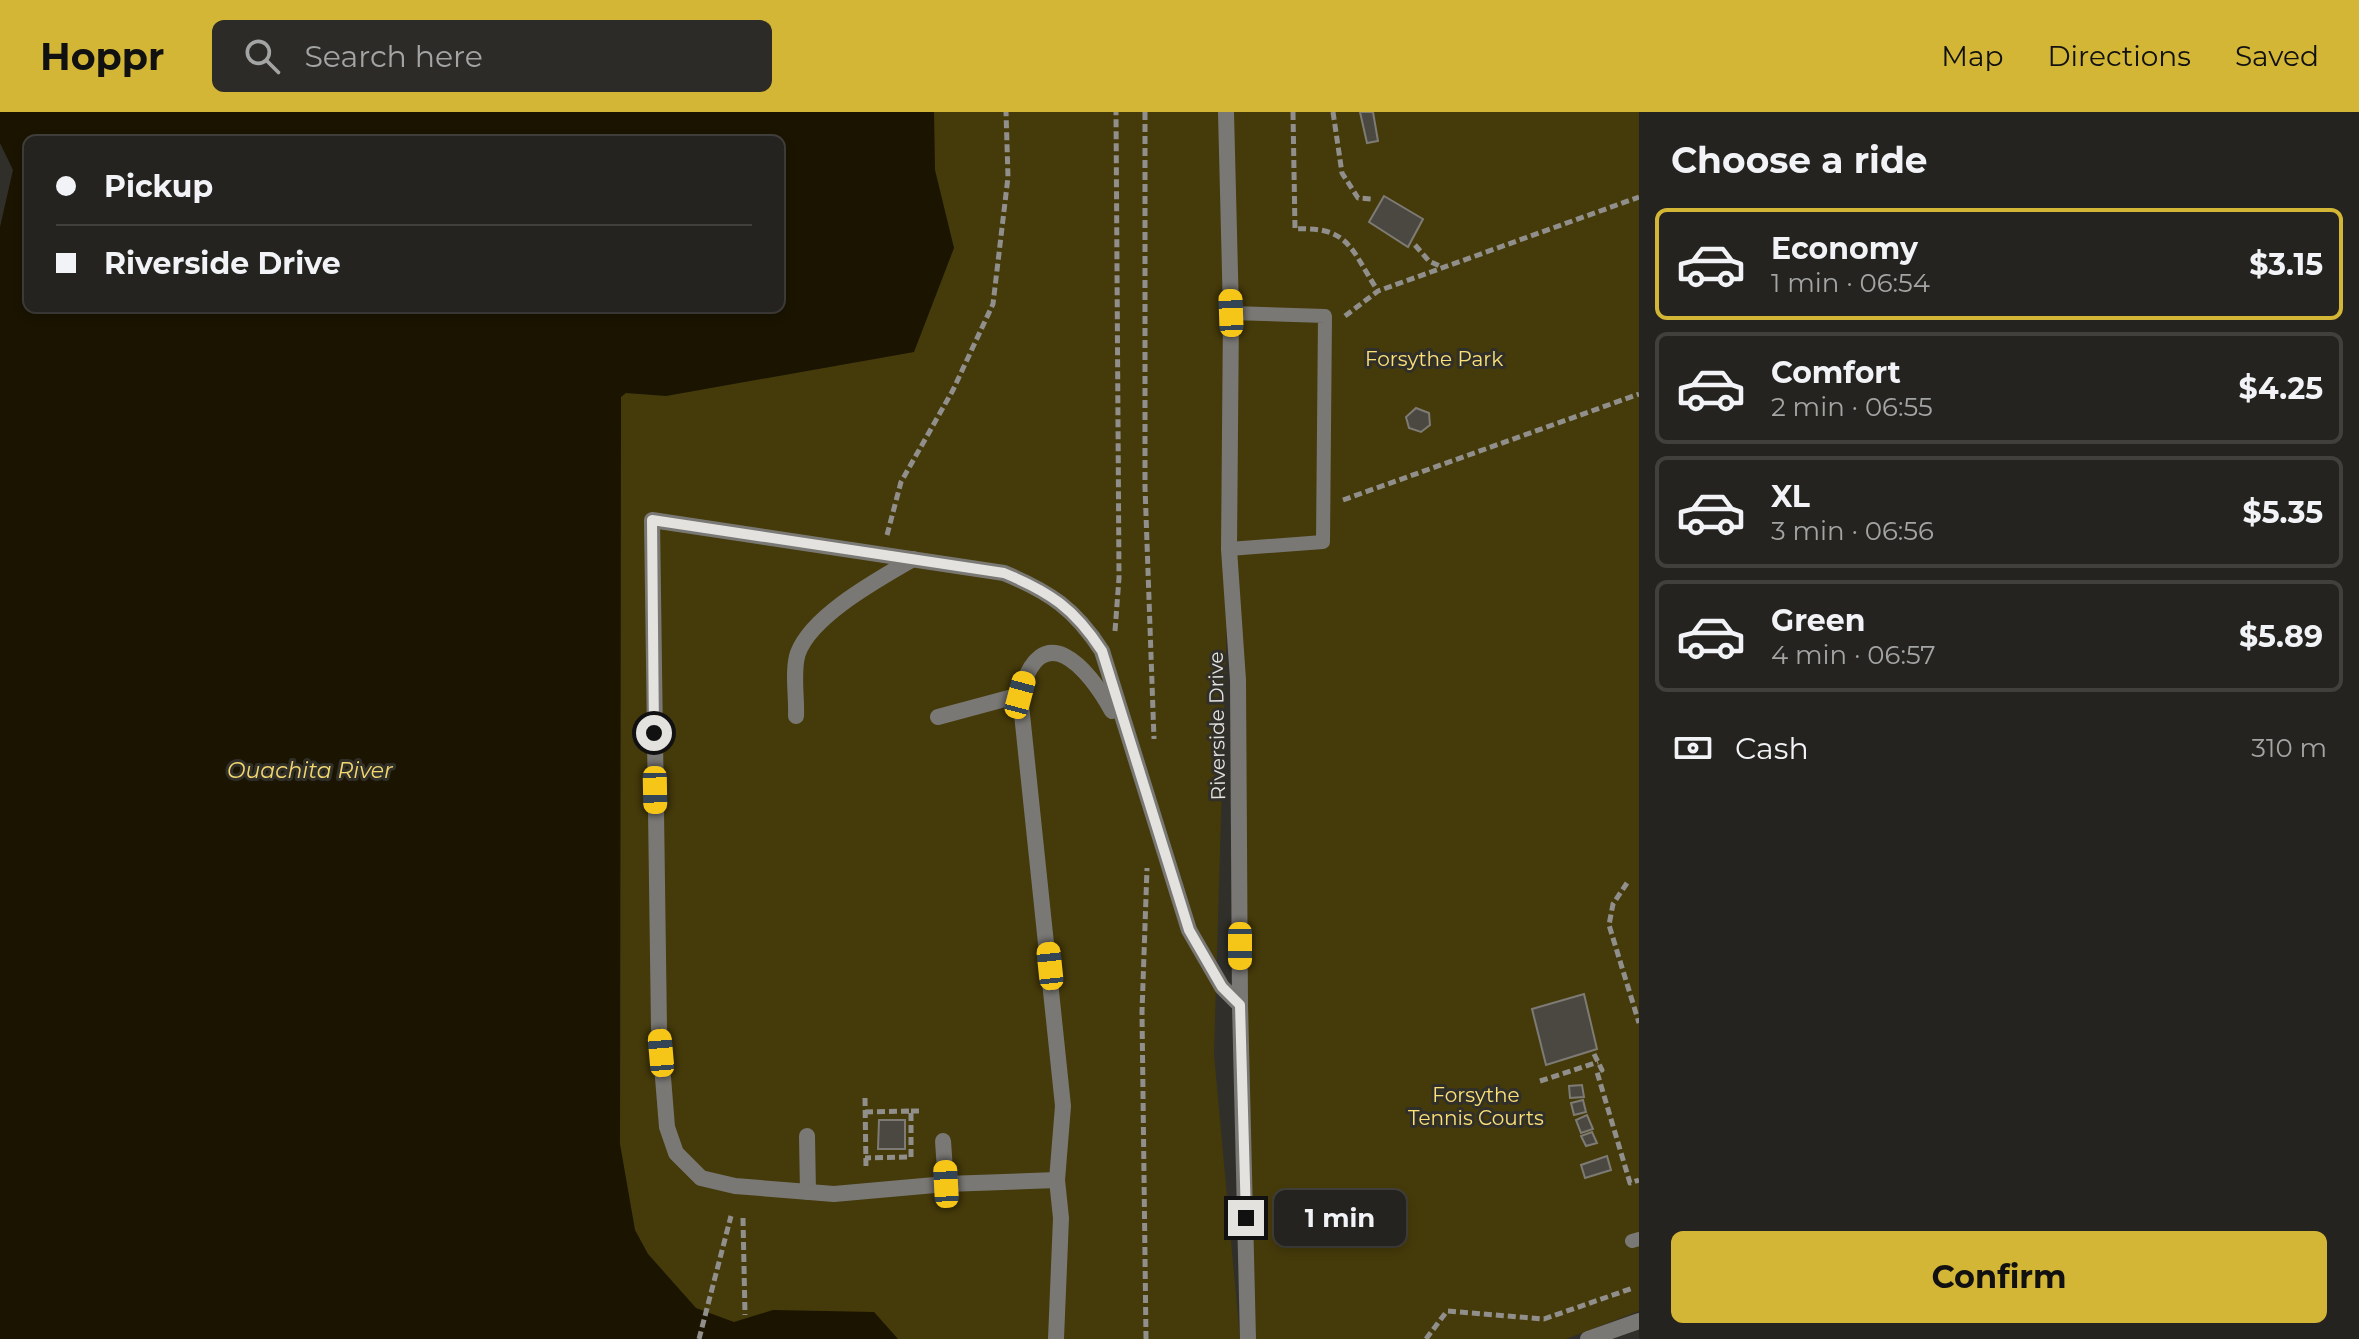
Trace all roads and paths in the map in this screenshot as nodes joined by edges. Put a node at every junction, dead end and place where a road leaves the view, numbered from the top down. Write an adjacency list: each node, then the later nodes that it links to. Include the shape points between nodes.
1 (1006, 112): 17 (path, via 1008,177 993,304 901,482)
2 (1116, 112): 19 (path)
3 (1145, 112): 24 (path, via 1145,487)
4 (1226, 112): 12 (street, Riverside Drive)
5 (1293, 112): 11 (path, via 1295,229 1321,228 1349,242)
6 (1333, 112): 8 (path, via 1342,173 1358,198)
7 (1639, 197): 10 (path)
8 (1372, 199)
9 (1415, 245): 10 (path)
10 (1443, 267): 11 (path)
11 (1378, 291): 13 (path)
12 (1231, 313): 13 (lane, via 1325,316); 16 (street, Riverside Drive)
13 (1325, 334): 15 (lane)
14 (1639, 394): 15 (path)
15 (1323, 506): 16 (lane, via 1323,542)
16 (1229, 549): 27 (street, Riverside Drive, via 1238,680)
17 (881, 556): 18 (street); 43 (street, via 652,520 659,1028 667,1127 676,1153 701,1178)
18 (913, 559): 21 (street, via 825,617 798,654); 23 (street, via 1004,573 1051,594 1102,651)
19 (1115, 637)
20 (1020, 695): 22 (street); 23 (street, via 1026,672 1037,658 1052,653 1068,657 1095,679); 40 (street, via 1063,1106)
21 (796, 716)
22 (938, 717)
23 (1128, 741): 27 (street, via 1189,930 1222,987)
24 (1154, 751)
25 (1148, 858): 51 (path, via 1142,1012)
26 (1627, 883): 28 (path, via 1613,904 1609,925)
27 (1240, 1005): 52 (street, Riverside Drive)
28 (1639, 1023)
29 (1594, 1054): 30 (path)
30 (1598, 1062): 31 (path); 41 (path, via 1630,1183)
31 (1540, 1081)
32 (865, 1098): 35 (path)
33 (911, 1111): 34 (path); 35 (path); 38 (path, via 911,1157)
34 (923, 1111)
35 (865, 1112): 38 (path)
36 (807, 1136): 43 (street)
37 (943, 1141): 42 (street)
38 (865, 1158): 39 (path)
39 (866, 1168)
40 (1057, 1180): 42 (street); 50 (street, via 1061,1218)
41 (1639, 1180)
42 (946, 1184): 43 (street)
43 (808, 1192)
44 (731, 1216): 49 (path)
45 (743, 1218): 47 (path)
46 (1633, 1288): 53 (path, via 1544,1319 1447,1311)
47 (745, 1315)
48 (1639, 1321): 54 (street)
49 (699, 1339)
50 (1056, 1339)
51 (1146, 1339)
52 (1248, 1339)
53 (1426, 1339)
54 (1588, 1339)

